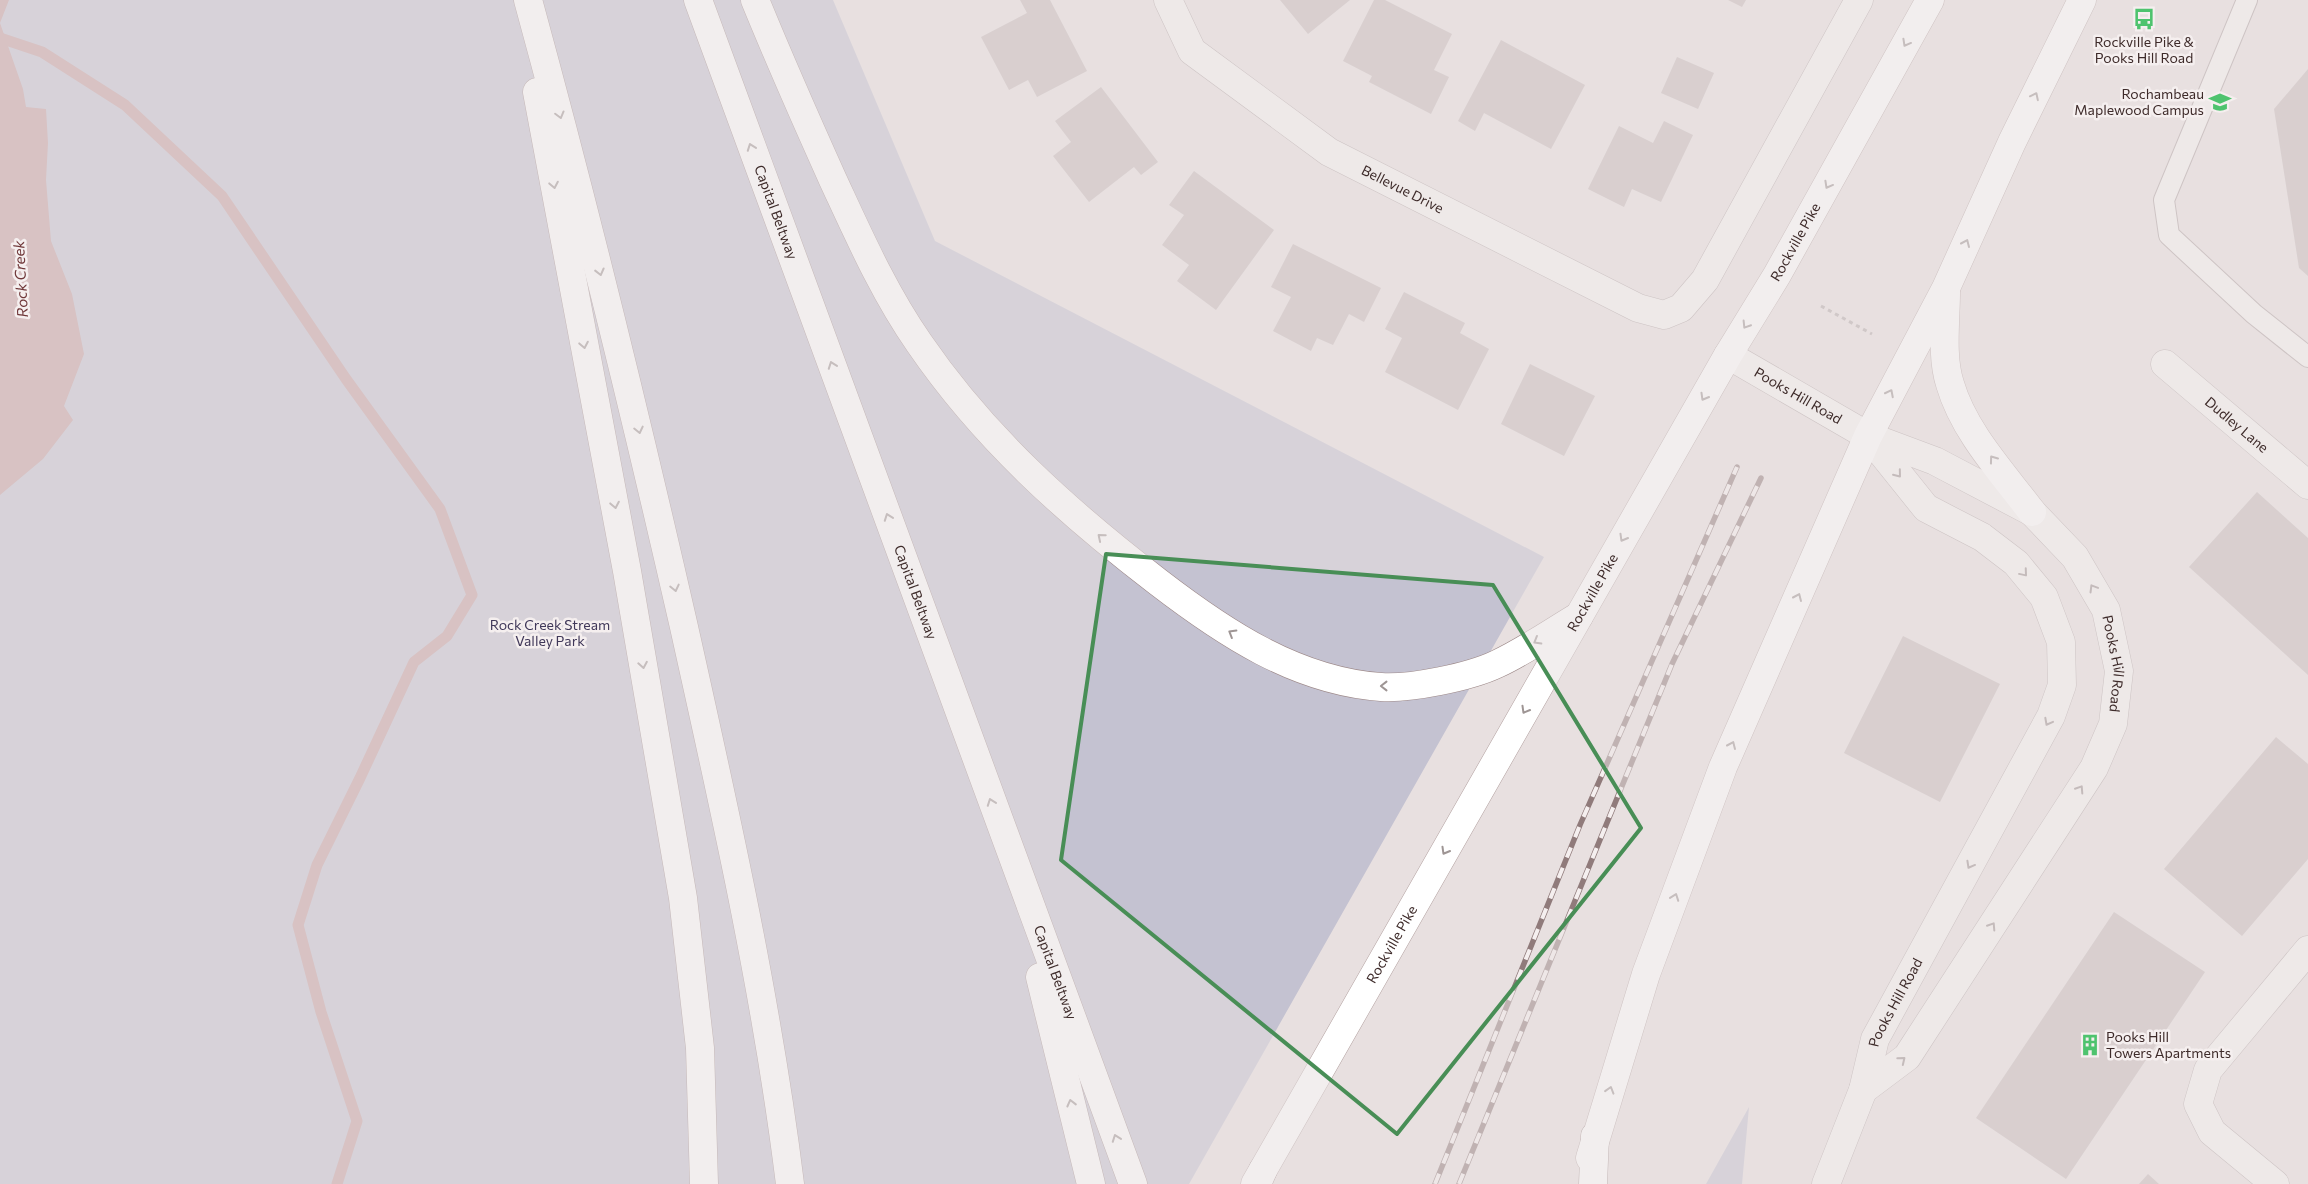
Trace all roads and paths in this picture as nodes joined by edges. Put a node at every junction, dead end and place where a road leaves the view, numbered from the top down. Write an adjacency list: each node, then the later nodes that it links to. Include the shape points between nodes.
1 (519, 0): 25 (main road, one-way to 25, via 627,571 683,898 700,1048)
2 (528, 0): 26 (main road, one-way to 26, via 627,379 732,840 784,1129)
3 (698, 0): 20 (main road, Capital Beltway, one-way to 3)
4 (755, 0): 19 (main road, one-way to 4, via 1496,665 1442,681 1382,687 1325,678 1266,654 1196,611 1048,492 975,417 918,342 865,251)
5 (1168, 0): 6 (street, Bellevue Drive, via 1192,52 1329,152 1638,308 1664,315 1681,308 1709,273)
6 (1859, 0)
7 (1930, 0): 13 (main road, Rockville Pike, one-way to 13, via 1777,275)
8 (2082, 0): 10 (main road, one-way to 8, via 2012,142)
9 (2247, 0): 14 (lane, via 2164,200 2169,235 2254,314)
10 (1946, 288): 16 (main road, one-way to 10); 18 (main road, one-way to 10, via 1966,424 1955,398 1949,382 1945,346)
11 (1821, 306): 12 (path)
12 (1872, 334)
13 (1728, 355): 16 (street, Pooks Hill Road); 19 (main road, Rockville Pike, one-way to 19)
14 (2308, 358)
15 (2165, 364): 17 (street, Dudley Lane)
16 (1868, 436): 18 (street, Pooks Hill Road, via 1935,461); 22 (street, Pooks Hill Road, one-way to 22, via 1926,508 1982,537 2016,563 2044,597 2061,642 2062,685 2051,716 1875,1039); 23 (main road, one-way to 16, via 1646,974 1723,767)
17 (2308, 485)
18 (2032, 512): 22 (street, Pooks Hill Road, one-way to 18, via 1907,1057 2094,768 2113,724 2119,671 2106,610 2075,558)
19 (1579, 616): 24 (main road, Rockville Pike, one-way to 24)
20 (1008, 847): 27 (main road, one-way to 20); 28 (main road, Capital Beltway, one-way to 20)
21 (2308, 950): 32 (street, via 2208,1070 2198,1104 2212,1132)
22 (1863, 1090): 31 (street, Pooks Hill Road)
23 (1595, 1136): 29 (main road); 30 (main road)
24 (1258, 1179)
25 (704, 1184)
26 (790, 1184)
27 (1091, 1184)
28 (1133, 1184)
29 (1583, 1184)
30 (1593, 1184)
31 (1826, 1184)
32 (2275, 1184)

